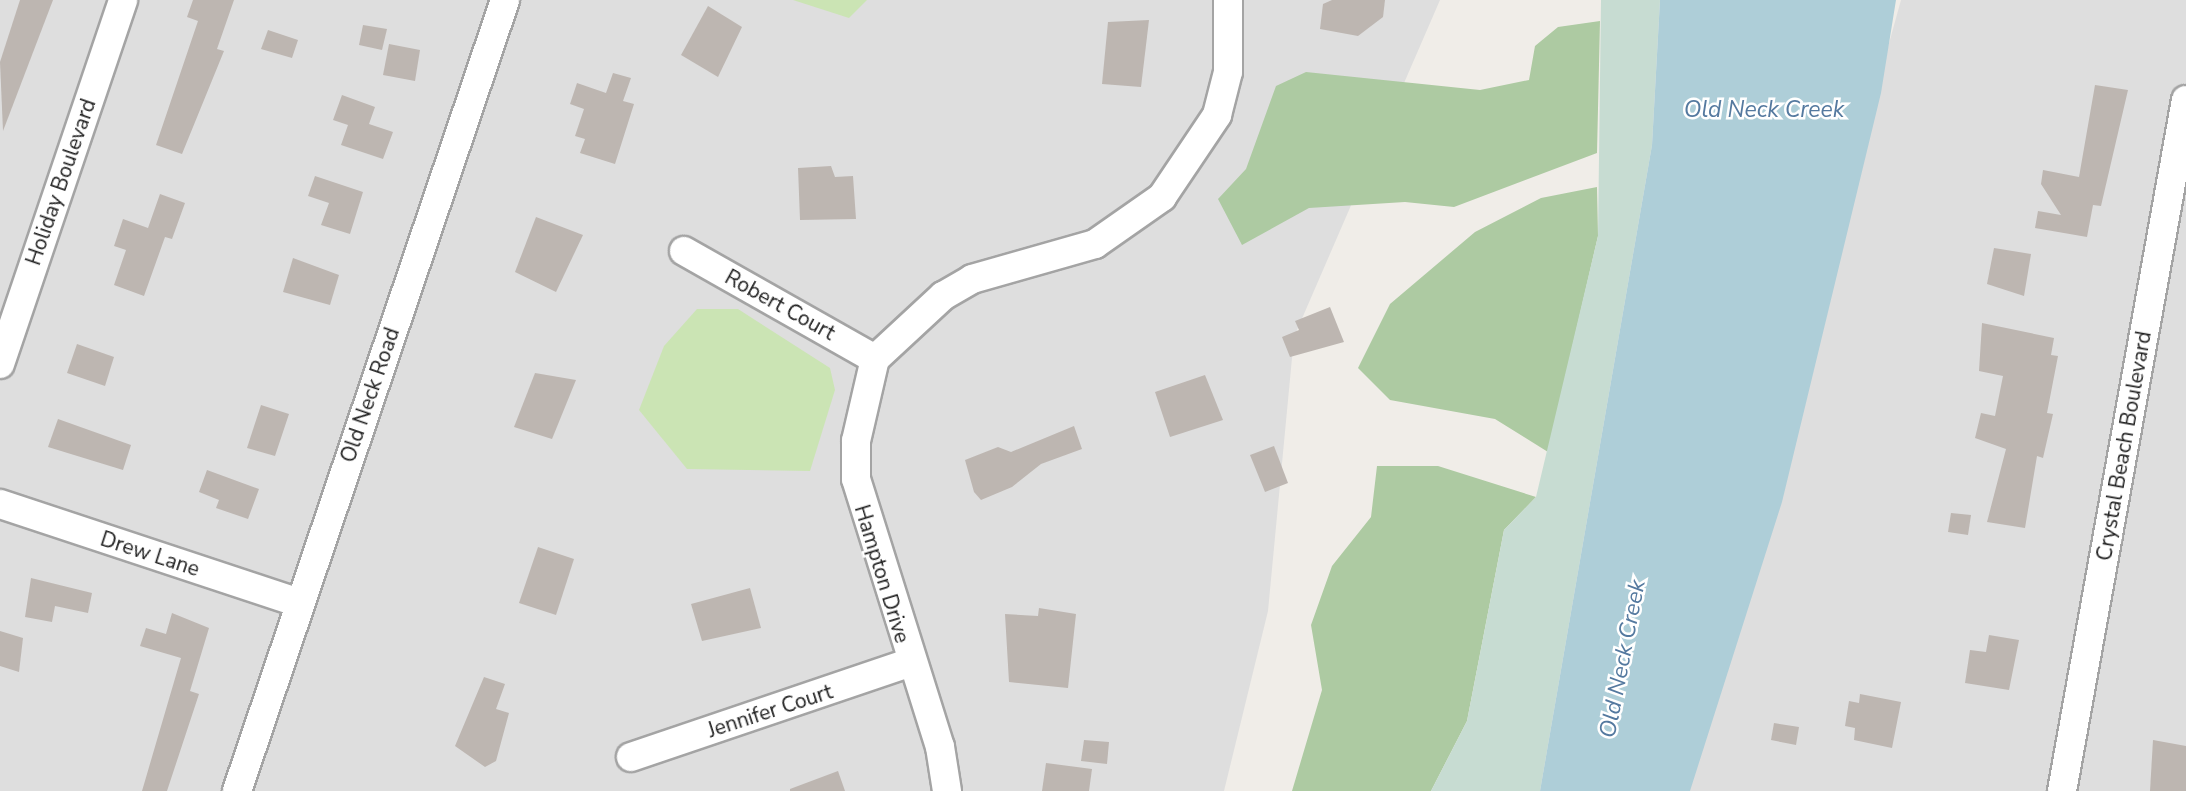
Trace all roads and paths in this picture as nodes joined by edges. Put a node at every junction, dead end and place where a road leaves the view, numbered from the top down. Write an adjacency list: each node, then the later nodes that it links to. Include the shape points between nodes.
1 (123, 0): 7 (street, Holiday Boulevard)
2 (505, 0): 9 (street, Old Neck Road)
3 (1228, 0): 6 (street, via 1228,72 1217,115 1195,156 1162,197 1095,243 972,279 934,303)
4 (2186, 100): 14 (street, Crystal Beach Boulevard)
5 (684, 251): 6 (street, Robert Court)
6 (875, 359): 10 (street, Hampton Drive, via 856,440 856,479)
7 (0, 364)
8 (0, 504): 9 (street, Drew Lane)
9 (299, 603): 12 (street, Old Neck Road)
10 (909, 663): 11 (street, Jennifer Court); 13 (street, Hampton Drive, via 940,747)
11 (631, 757)
12 (237, 791)
13 (947, 791)
14 (2062, 791)

